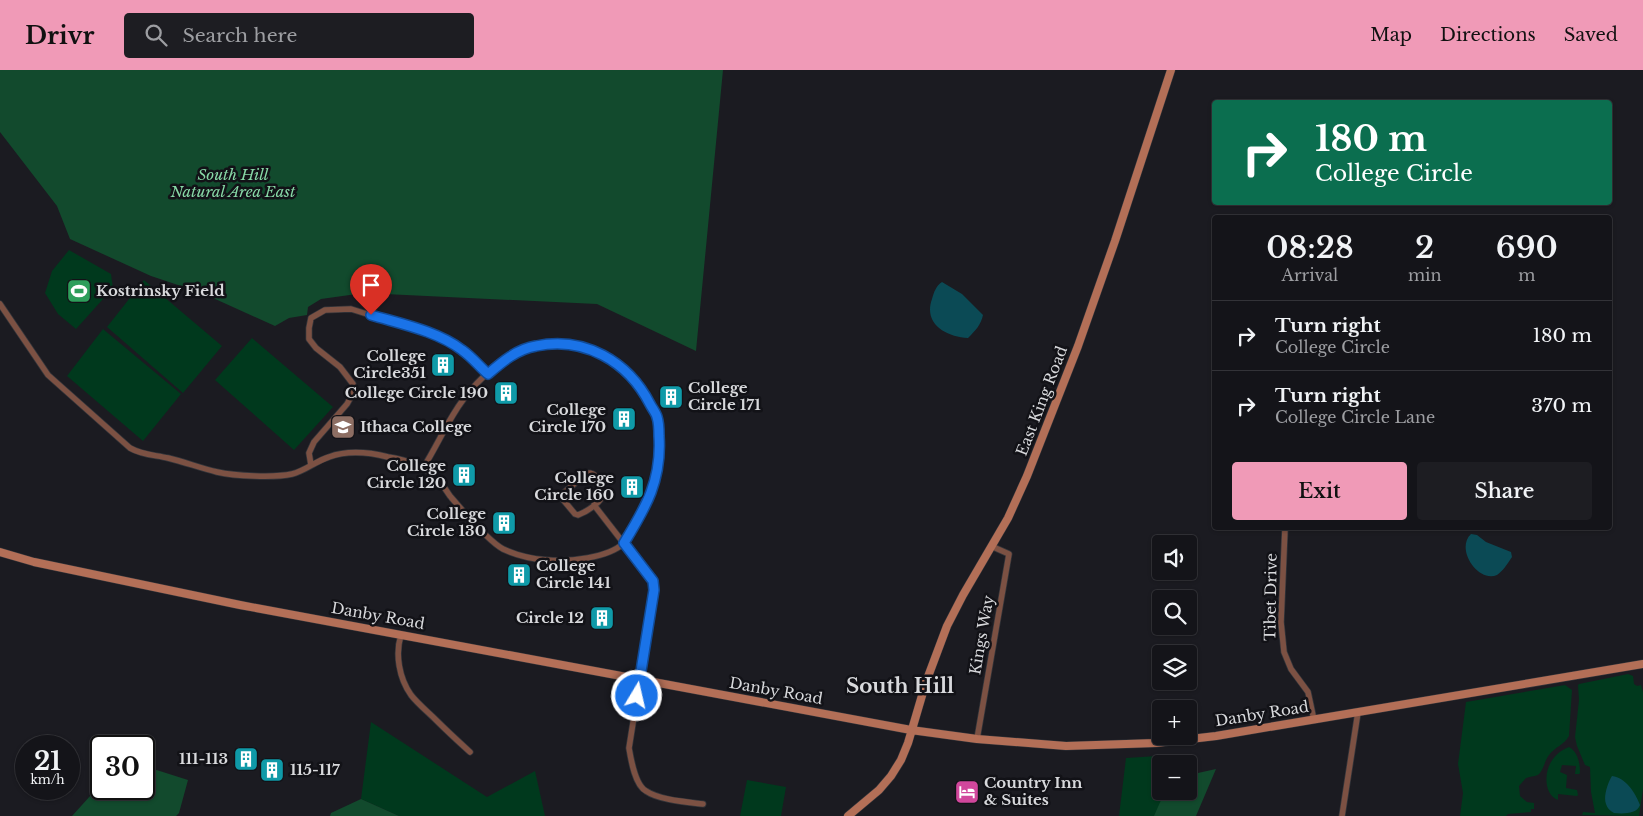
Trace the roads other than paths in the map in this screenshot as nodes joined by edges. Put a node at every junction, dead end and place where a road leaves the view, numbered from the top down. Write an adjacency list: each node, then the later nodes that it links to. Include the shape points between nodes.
1 (1171, 70): 9 (main road, East King Road, via 1078,346 1027,476)
2 (0, 304): 4 (street, via 48,375 137,452 237,474 284,475)
3 (488, 374): 4 (street, via 448,341 411,327 352,309 325,310 317,314 311,318 309,339 340,367 353,384 347,404 314,442 309,453); 5 (street, via 453,414); 8 (street, via 509,356 535,346 562,343 588,348 629,373 658,418 660,450 656,482 645,509)
4 (311, 465): 5 (street, via 330,456 352,452 406,461)
5 (423, 468): 8 (street, via 502,548 524,557 547,560 589,558)
6 (594, 505): 6 (street, via 604,492 601,482 590,472 560,496 578,515); 8 (street)
7 (1285, 530): 15 (street, Tibet Drive, via 1283,646 1291,669 1308,692)
8 (624, 543): 13 (street, via 653,581)
9 (991, 546): 16 (main road, East King Road, via 947,626); 17 (street, Kings Way, via 1009,554)
10 (0, 552): 11 (main road, Danby Road, via 240,606)
11 (401, 634): 13 (main road, Danby Road); 18 (street, via 399,665 408,691)
12 (1643, 664): 14 (main road, Danby Road)
13 (640, 679): 16 (main road, Danby Road); 19 (street, via 629,748 637,778 644,791 667,799)
14 (1358, 712): 15 (main road, Danby Road); 21 (street)
15 (1314, 720): 17 (main road, Danby Road, via 1156,743 1066,746)
16 (911, 730): 17 (main road, Danby Road); 20 (main road, East King Road, via 904,753 891,776)
17 (977, 739)
18 (470, 752)
19 (703, 804)
20 (848, 816)
21 (1342, 816)

